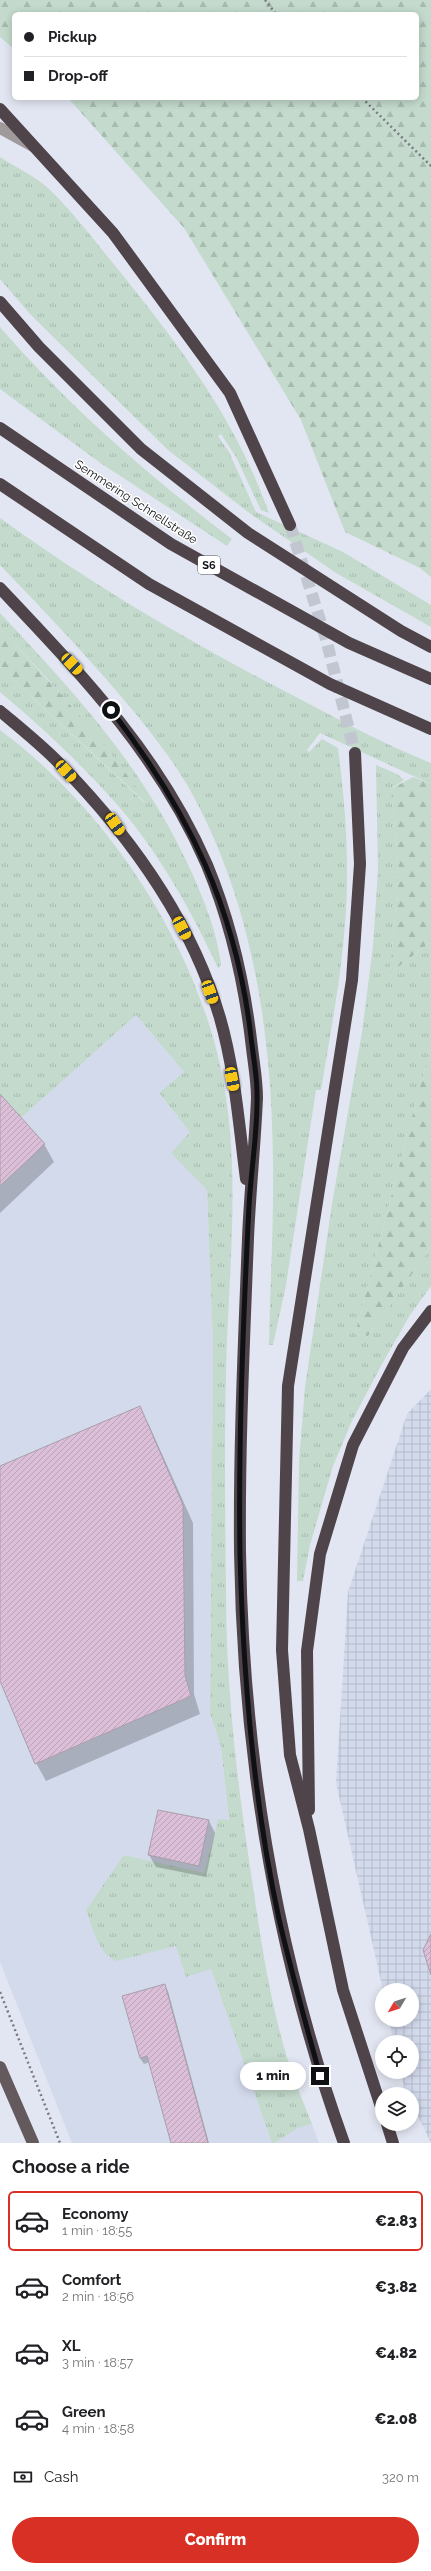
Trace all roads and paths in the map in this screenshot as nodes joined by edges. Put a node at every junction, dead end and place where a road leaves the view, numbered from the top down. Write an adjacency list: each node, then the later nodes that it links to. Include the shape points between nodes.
1 (265, 0): 2 (path)
2 (274, 12)
3 (364, 100): 7 (path)
4 (0, 109): 6 (highway)
5 (0, 128): 6 (lane)
6 (36, 148): 11 (highway, via 113,233 230,393)
7 (431, 166)
8 (0, 302): 13 (highway, via 39,347 140,449 248,533 401,632)
9 (0, 428): 14 (highway, Semmering Schnellstraße / S6, via 171,544 349,643)
10 (0, 484): 16 (highway, via 148,584 330,684)
11 (290, 525)
12 (0, 588): 18 (highway, via 93,686 147,757 182,815 207,866 234,945 248,1012 257,1093)
13 (431, 647)
14 (431, 679)
15 (0, 711): 18 (highway, via 56,760 115,824 162,890 195,952 220,1019 234,1094)
16 (431, 729)
17 (355, 753): 20 (highway, via 360,864 352,980 288,1386 282,1650 290,1755)
18 (249, 1206): 27 (highway, via 240,1552 246,1679 258,1798 279,1917 320,2076)
19 (431, 1311): 20 (highway, via 403,1348 353,1444 320,1554 306,1652)
20 (309, 1829): 23 (highway, via 342,1990)
21 (0, 1992): 26 (path)
22 (0, 2067): 25 (main road)
23 (375, 2089)
24 (389, 2131): 28 (highway)
25 (33, 2143)
26 (60, 2143)
27 (344, 2143)
28 (393, 2143)

